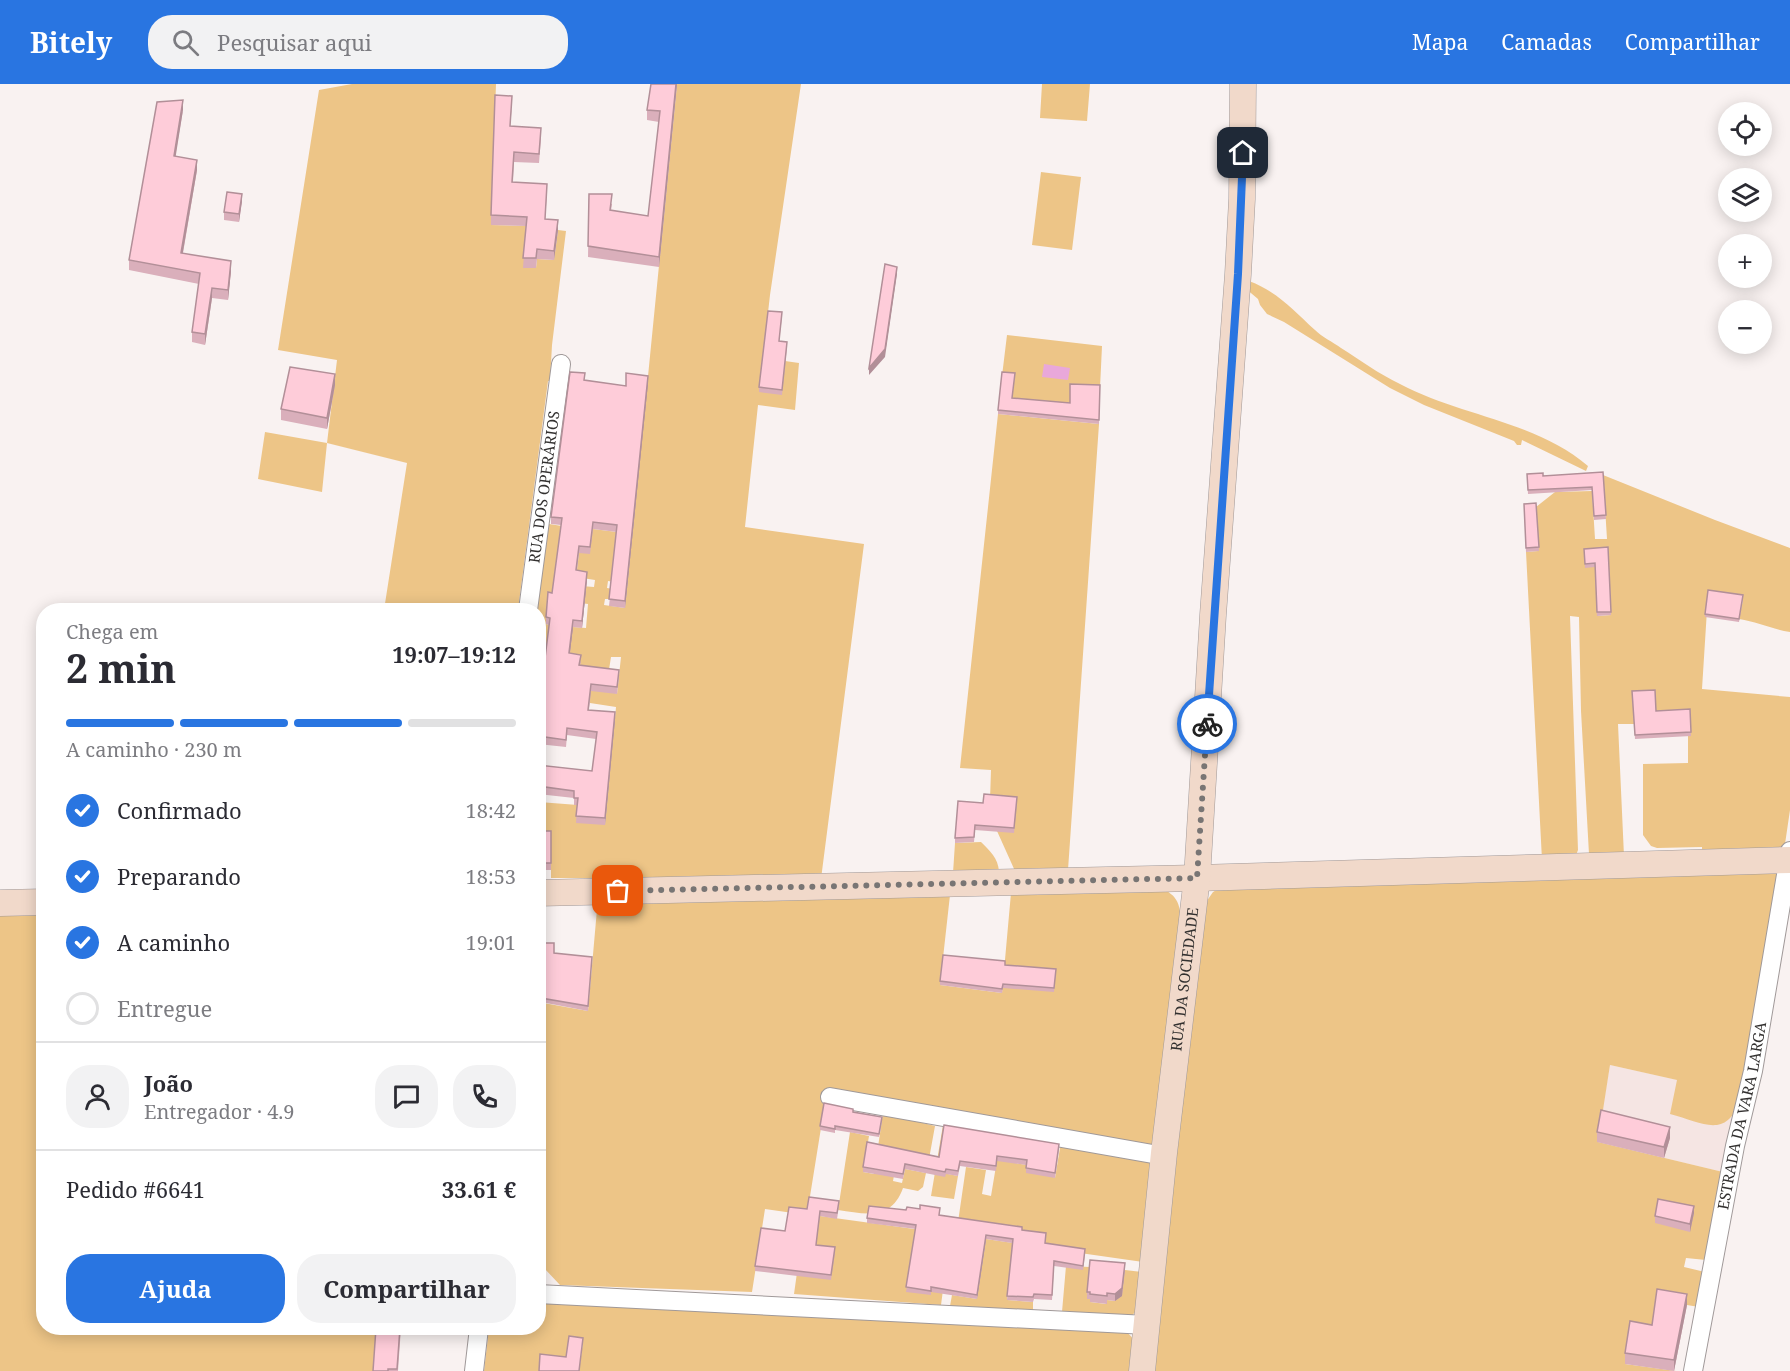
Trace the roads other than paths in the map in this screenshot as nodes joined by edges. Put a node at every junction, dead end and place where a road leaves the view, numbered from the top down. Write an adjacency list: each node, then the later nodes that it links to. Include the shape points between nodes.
1 (1243, 84): 5 (main road, RUA DA SOCIEDADE, via 1238,274)
2 (561, 364): 3 (street, RUA DOS OPERÁRIOS)
3 (529, 603)
4 (1790, 857): 5 (main road); 16 (street, ESTRADA DA VARA LARGA)
5 (1197, 878): 6 (main road); 10 (main road, RUA DA SOCIEDADE)
6 (546, 893)
7 (36, 902): 8 (main road)
8 (0, 903)
9 (830, 1097): 10 (street)
10 (1164, 1156): 12 (main road, RUA DA SOCIEDADE)
11 (546, 1294): 12 (street)
12 (1147, 1325): 15 (main road, RUA DA SOCIEDADE)
13 (478, 1335): 14 (street)
14 (474, 1371)
15 (1142, 1371)
16 (1693, 1371)

